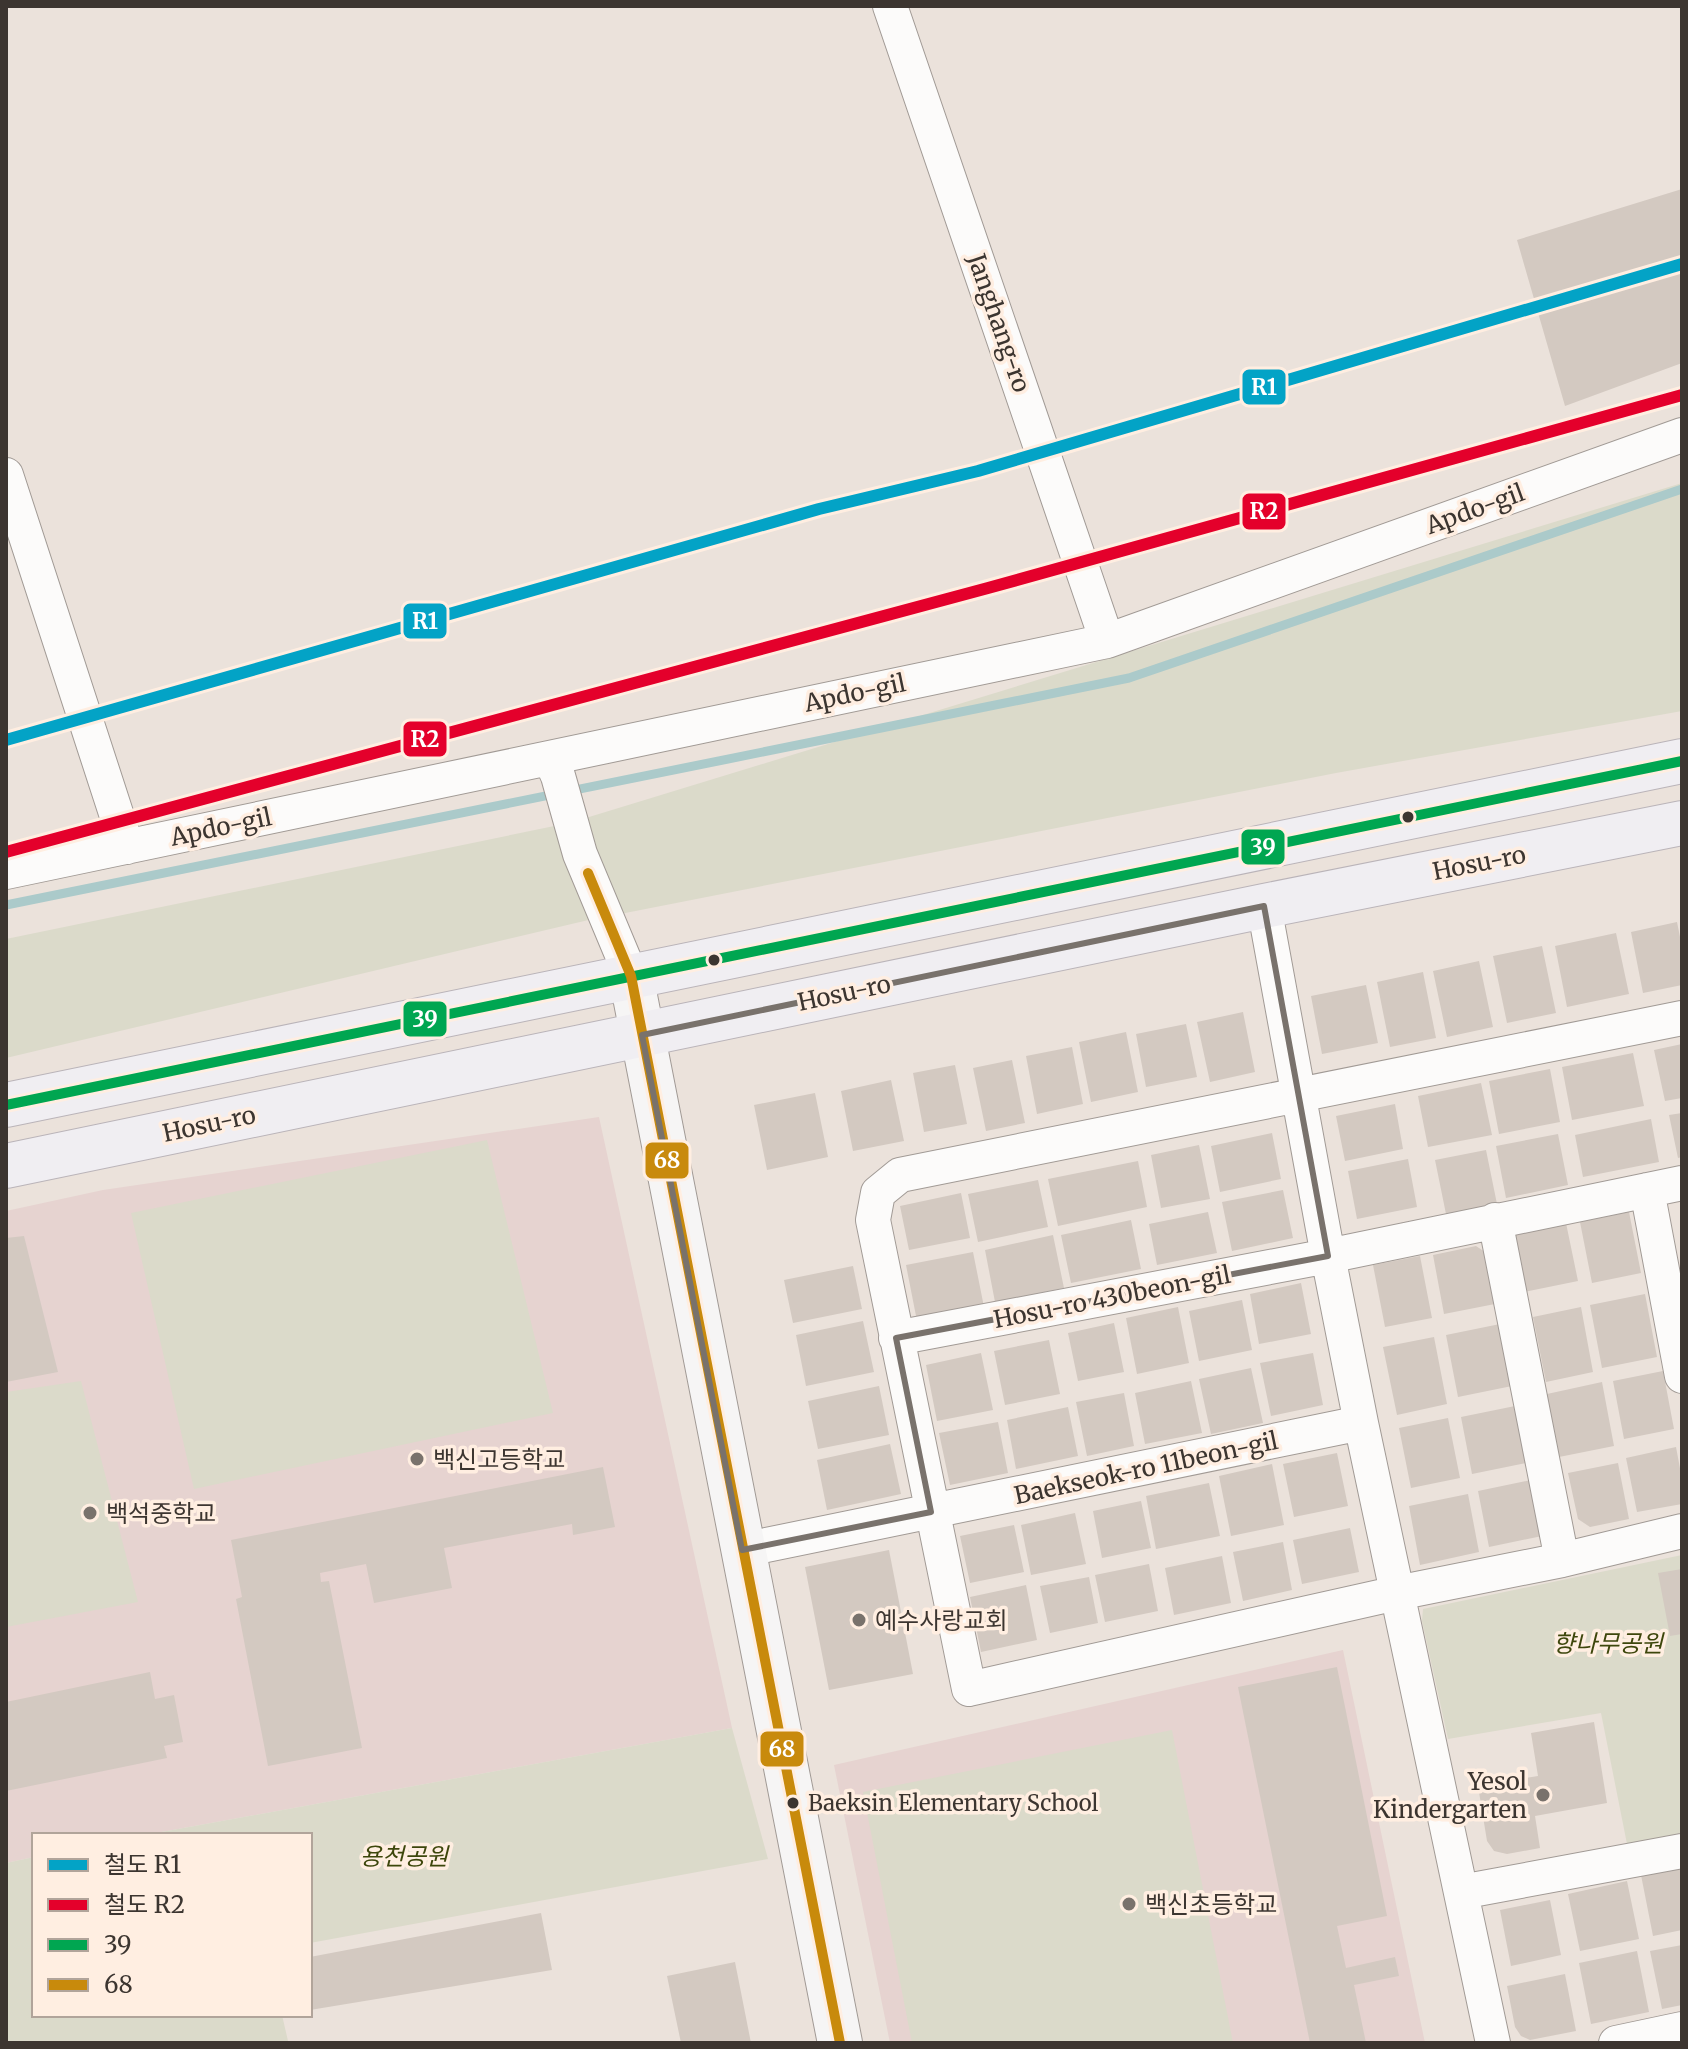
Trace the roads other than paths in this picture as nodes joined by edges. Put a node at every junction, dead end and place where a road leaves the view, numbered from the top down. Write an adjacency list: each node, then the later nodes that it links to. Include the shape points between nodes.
1 (890, 6): 4 (street, Janghang-ro)
2 (1682, 435): 4 (street, Apdo-gil)
3 (6, 475): 8 (street)
4 (1107, 641): 6 (street, Apdo-gil)
5 (1682, 761): 11 (main road)
6 (554, 767): 8 (street, Apdo-gil); 11 (street, via 580,854)
7 (1682, 823): 10 (main road, Hosu-ro)
8 (127, 847): 9 (street, Apdo-gil)
9 (6, 872)
10 (1264, 906): 13 (main road, Hosu-ro); 14 (street)
11 (631, 976): 13 (main road); 15 (main road)
12 (1682, 1018): 14 (street)
13 (642, 1035): 16 (main road, Hosu-ro); 26 (main road)
14 (1299, 1094): 20 (street); 21 (street, via 900,1175 878,1193 873,1220)
15 (6, 1105)
16 (6, 1166)
17 (1682, 1183): 18 (street, Hosu-ro 430beon-gil)
18 (1647, 1190): 19 (street, Hosu-ro 430beon-gil); 22 (street)
19 (1495, 1220): 20 (street, Hosu-ro 430beon-gil); 27 (street)
20 (1328, 1256): 21 (street, Hosu-ro 430beon-gil); 23 (street)
21 (896, 1338): 24 (street)
22 (1682, 1376)
23 (1361, 1423): 24 (street, Baekseok-ro 11beon-gil); 28 (street)
24 (931, 1512): 26 (street, Baekseok-ro 11beon-gil); 28 (street, via 969,1689)
25 (1682, 1531): 27 (street)
26 (742, 1550): 32 (main road)
27 (1562, 1560): 28 (street)
28 (1397, 1593): 30 (street)
29 (1682, 1851): 30 (street)
30 (1461, 1892): 33 (street)
31 (1682, 2029): 34 (street)
32 (840, 2043)
33 (1493, 2043)
34 (1616, 2043)

